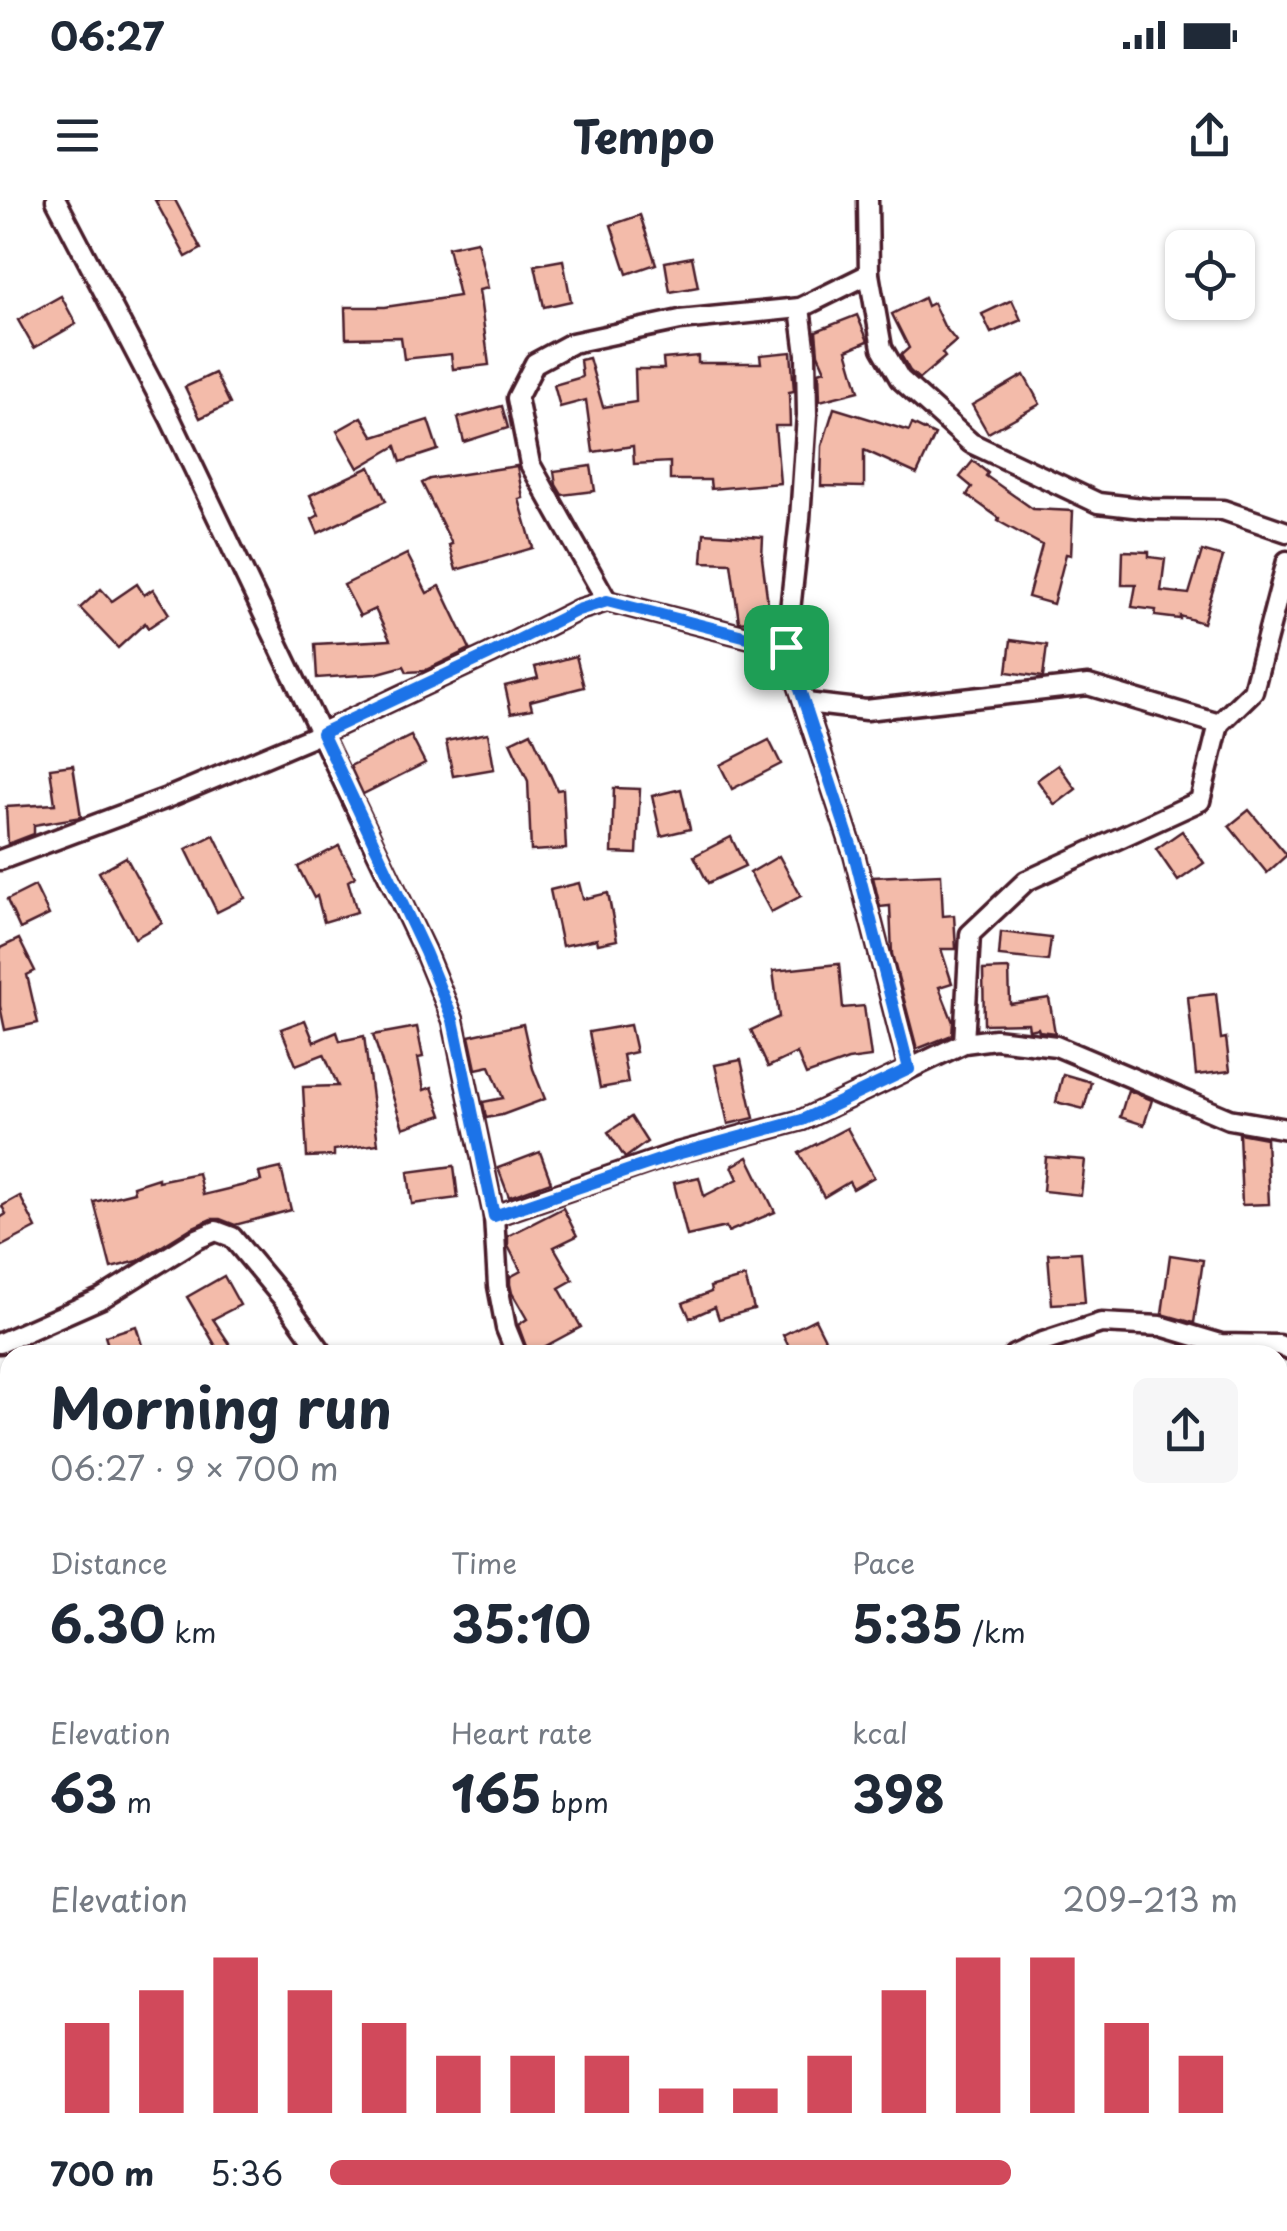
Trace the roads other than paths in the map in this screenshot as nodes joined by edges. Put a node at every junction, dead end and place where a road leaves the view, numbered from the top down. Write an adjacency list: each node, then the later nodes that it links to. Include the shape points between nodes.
1 (56, 200): 11 (street)
2 (868, 200): 3 (street)
3 (870, 274): 4 (street); 5 (street, via 882,348 900,379 972,442 1098,502 1223,510)
4 (800, 308): 7 (street, via 680,320 572,343 535,363 517,398 530,464); 8 (street, via 807,415)
5 (1287, 532)
6 (1287, 561): 10 (street, via 1253,691)
7 (607, 601): 8 (street); 11 (street)
8 (786, 647): 9 (street)
9 (806, 703): 10 (street, via 866,710 1088,685); 14 (street, via 854,854)
10 (1219, 724): 13 (street, via 1200,801 1026,881 970,934)
11 (322, 733): 12 (street); 16 (street, via 453,1020)
12 (0, 860)
13 (964, 1042): 14 (street); 15 (street, via 1056,1046 1230,1119)
14 (909, 1069): 16 (street, via 802,1120)
15 (1287, 1129)
16 (494, 1216): 19 (street, via 498,1286)
17 (0, 1343): 18 (street, via 102,1298 216,1231 232,1236)
18 (317, 1345)
19 (513, 1345)
20 (1034, 1345): 21 (street, via 1102,1323 1161,1326 1221,1344)
21 (1281, 1345)

